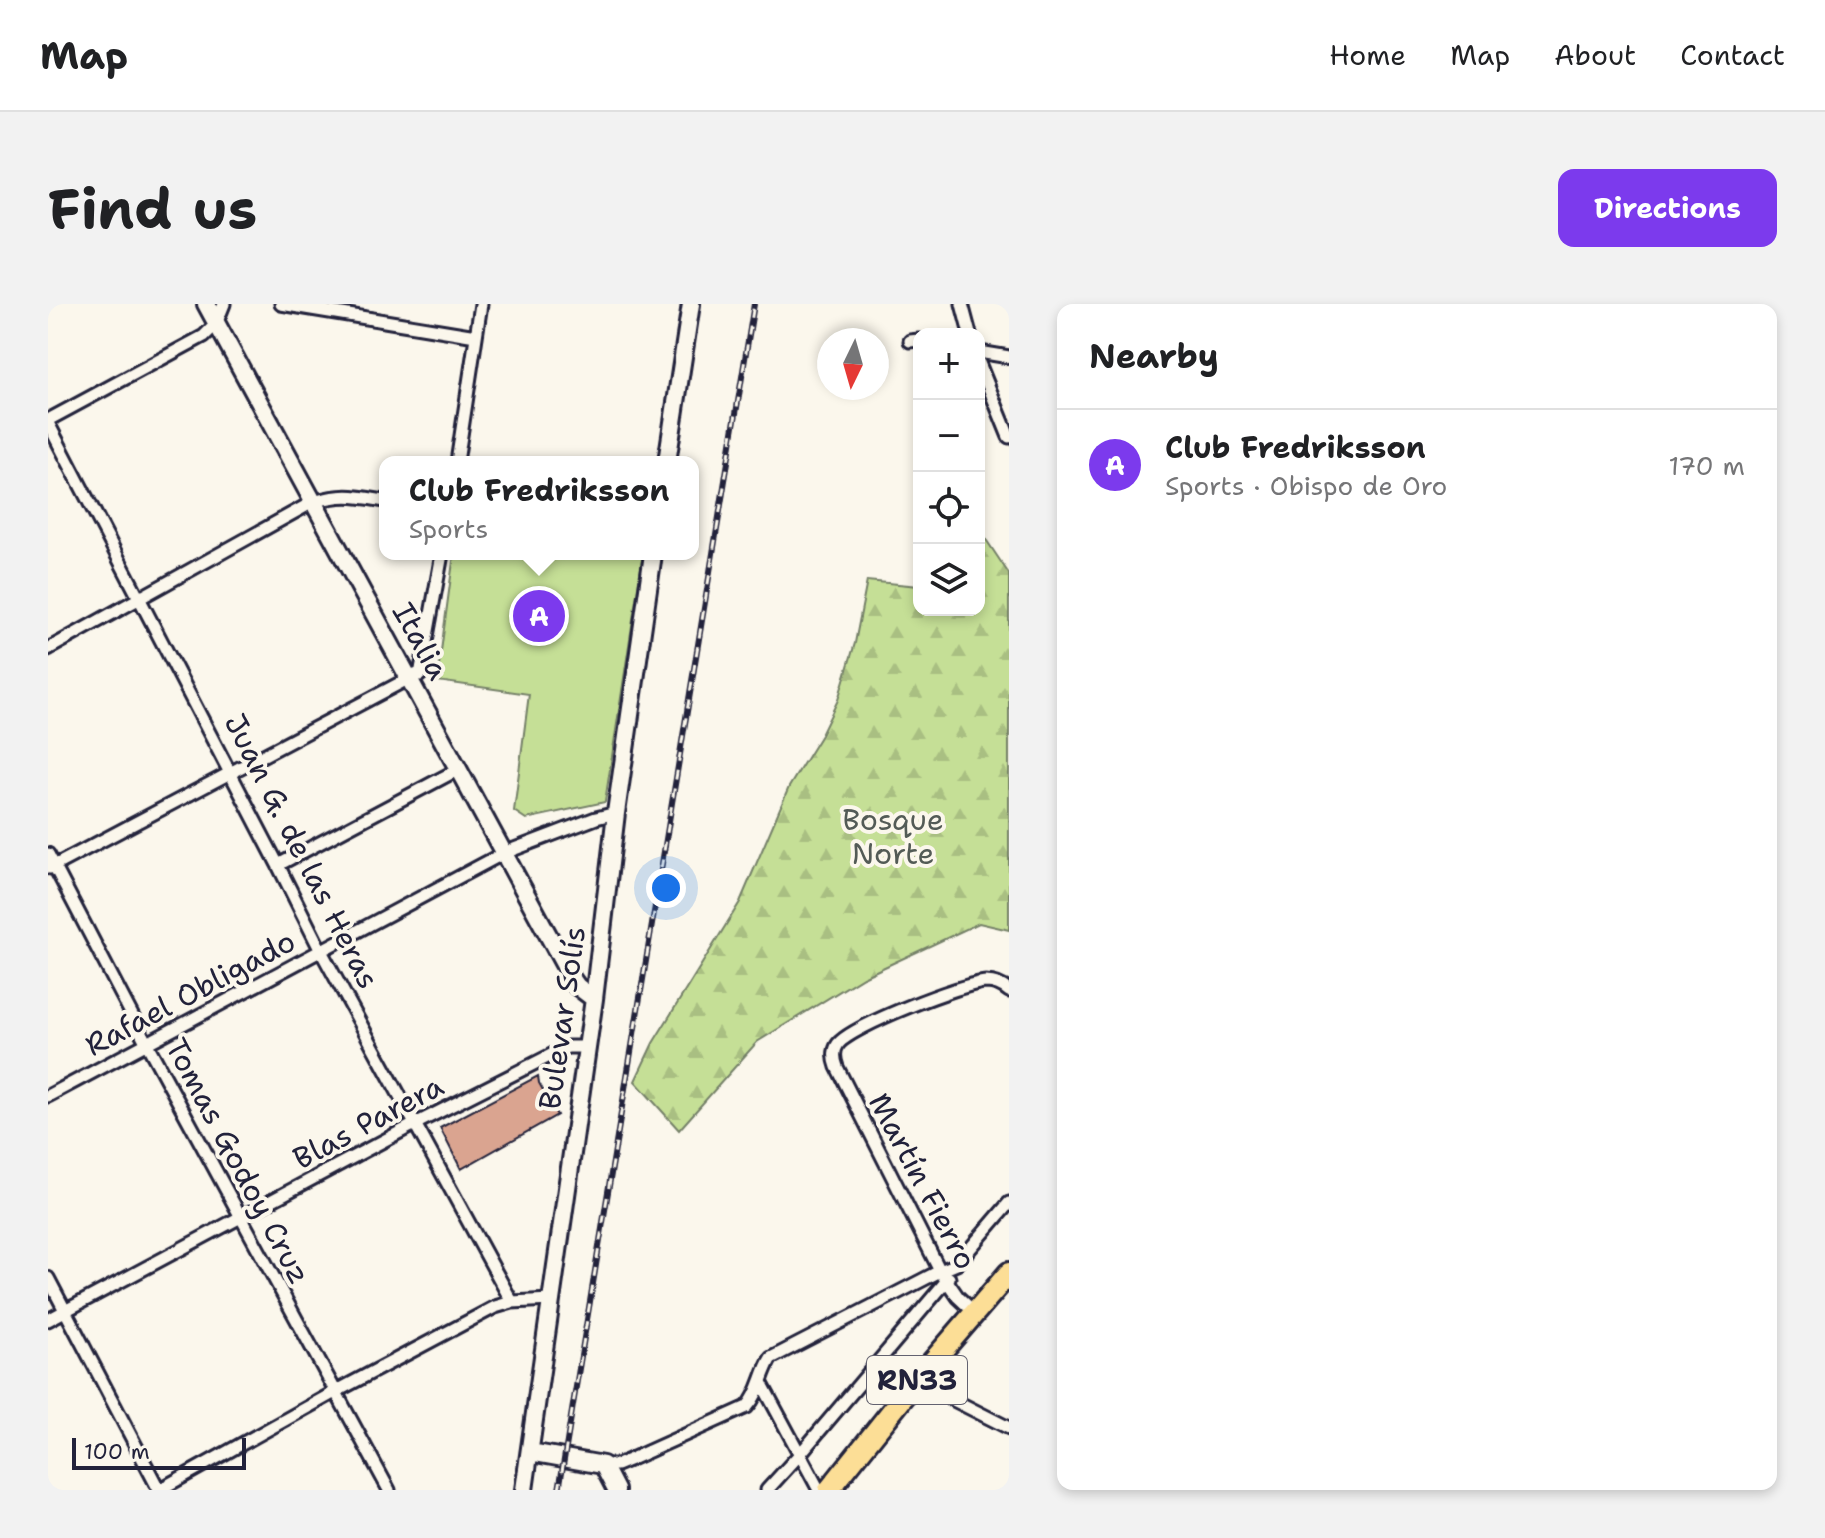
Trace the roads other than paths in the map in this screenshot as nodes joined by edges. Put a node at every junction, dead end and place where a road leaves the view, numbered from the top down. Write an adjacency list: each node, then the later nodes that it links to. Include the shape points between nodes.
1 (206, 304): 7 (street, Italia)
2 (224, 304): 7 (street)
3 (281, 304): 9 (street)
4 (481, 304): 9 (street)
5 (691, 304): 16 (street)
6 (962, 304): 8 (street)
7 (216, 324): 13 (street, via 204,336); 18 (street, Italia)
8 (968, 328)
9 (476, 336): 15 (street)
10 (985, 353): 11 (street)
11 (1009, 357)
12 (985, 378): 14 (street)
13 (48, 421): 21 (street, Juan G. de las Heras)
14 (1009, 437)
15 (458, 456)
16 (668, 456)
17 (379, 500): 18 (street, via 346,495)
18 (313, 502): 21 (street); 23 (street, Italia)
19 (441, 560): 23 (street)
20 (652, 560): 26 (street, Bulevar Solís)
21 (139, 599): 22 (street); 25 (street, Juan G. de las Heras)
22 (48, 649)
23 (415, 679): 24 (street, Italia); 25 (street)
24 (459, 769): 27 (street, Italia); 29 (street)
25 (230, 773): 29 (street, Juan G. de las Heras); 30 (street)
26 (616, 813): 27 (street, Rafael Obligado); 33 (street, Bulevar Solís)
27 (504, 853): 31 (street, Rafael Obligado); 33 (street, Italia, via 572,979)
28 (48, 854): 30 (street, Tomas Godoy Cruz)
29 (278, 865): 31 (street, Juan G. de las Heras)
30 (51, 868): 34 (street, Tomas Godoy Cruz)
31 (321, 951): 34 (street, Rafael Obligado); 37 (street, Juan G. de las Heras)
32 (1009, 991): 41 (street, Martín Fierro, via 984,982 935,997 850,1034 834,1052)
33 (594, 999): 35 (street, Bulevar Solís)
34 (147, 1044): 36 (street, Rafael Obligado); 39 (street, Tomas Godoy Cruz)
35 (587, 1047): 37 (street, Blas Parera, via 567,1047); 43 (street, Bulevar Solís)
36 (48, 1096)
37 (415, 1124): 39 (street, Blas Parera); 44 (street, Juan G. de las Heras)
38 (1009, 1203): 41 (street)
39 (241, 1216): 45 (street, Blas Parera); 50 (street, Tomas Godoy Cruz)
40 (1009, 1273): 46 (highway, RN33)
41 (943, 1276): 46 (street, Martín Fierro); 49 (street, via 771,1358); 53 (street)
42 (48, 1278): 45 (street)
43 (551, 1300): 44 (street); 52 (street, Bulevar Solís)
44 (512, 1302): 50 (street)
45 (65, 1311): 47 (street, Blas Parera); 55 (street)
46 (974, 1312): 48 (highway, RN33)
47 (48, 1320)
48 (916, 1381): 51 (street); 61 (highway, RN33)
49 (761, 1382): 53 (street); 54 (street, via 747,1407 617,1465)
50 (335, 1392): 55 (street); 56 (street, Tomas Godoy Cruz)
51 (1009, 1428)
52 (530, 1452): 54 (street); 57 (street, Bulevar Solís)
53 (800, 1454): 59 (street); 60 (street)
54 (603, 1465): 58 (street)
55 (159, 1490)
56 (389, 1490)
57 (524, 1490)
58 (616, 1490)
59 (767, 1490)
60 (819, 1490)
61 (829, 1490)

